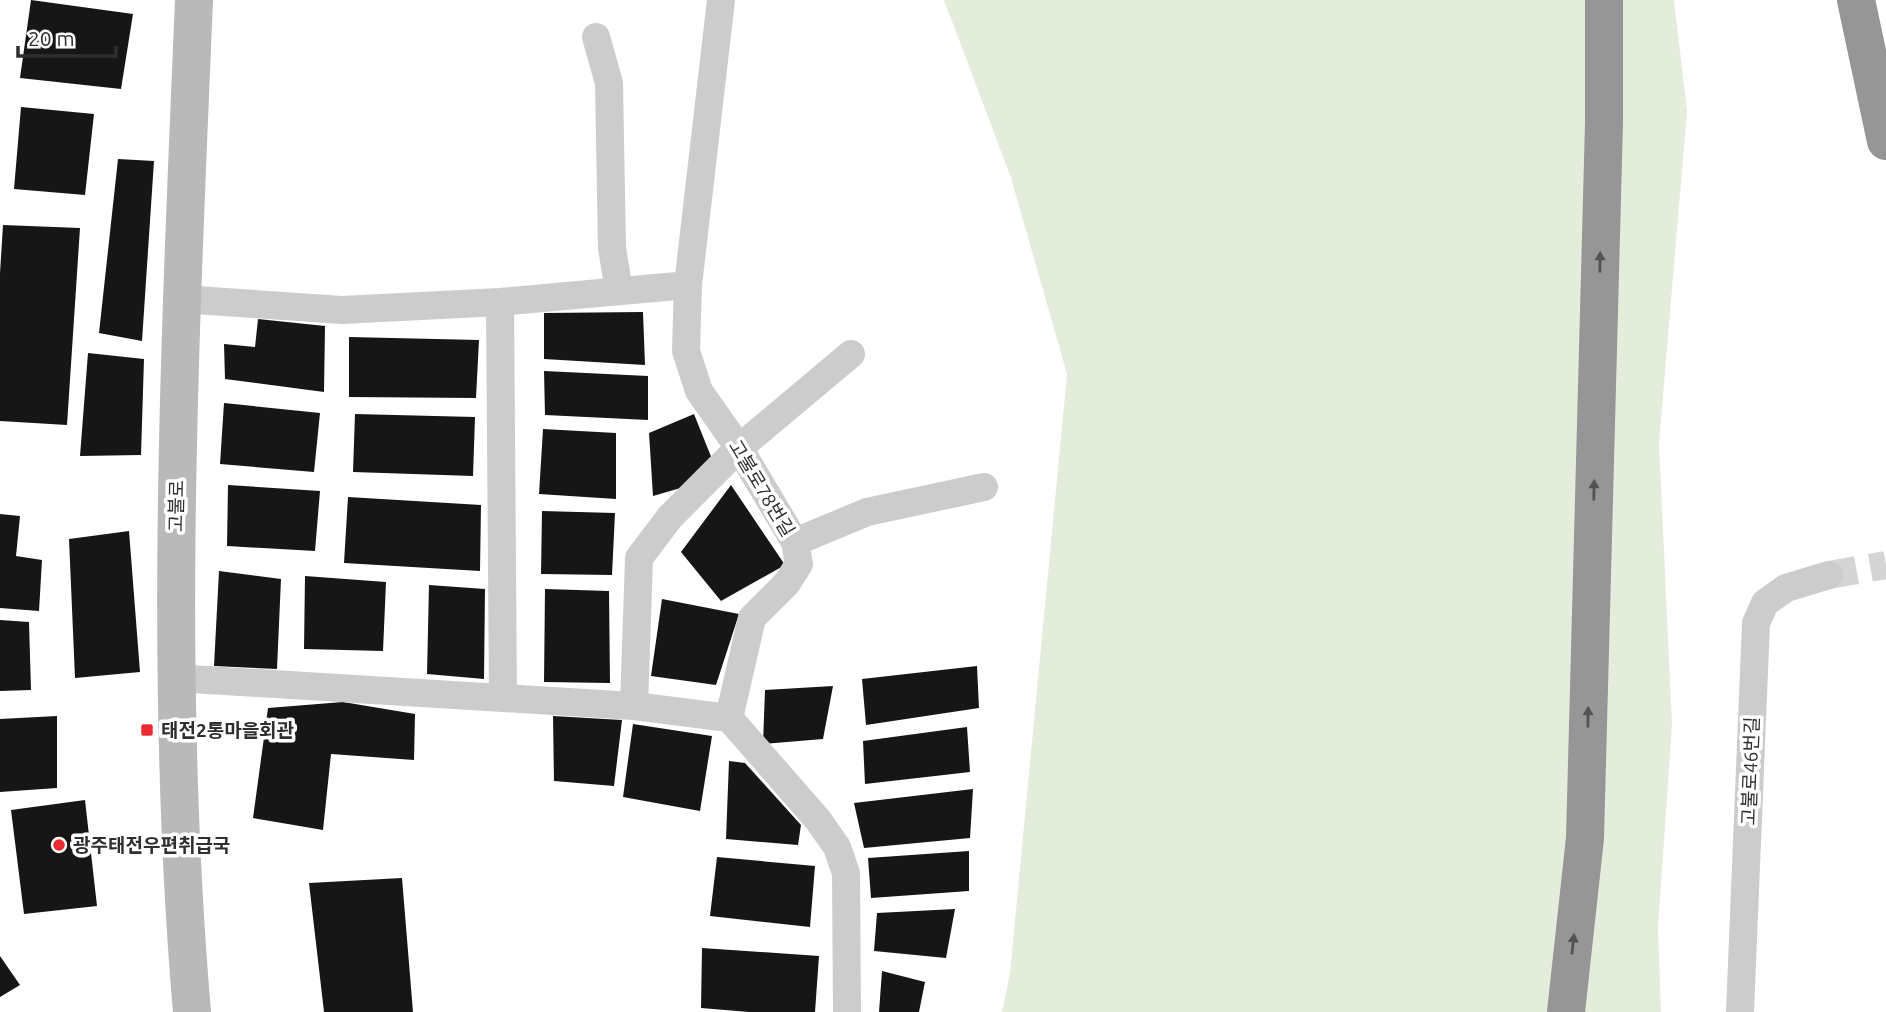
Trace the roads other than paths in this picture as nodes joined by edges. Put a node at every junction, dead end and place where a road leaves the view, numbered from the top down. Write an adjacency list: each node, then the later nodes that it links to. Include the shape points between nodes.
1 (194, 0): 11 (street, 고불로)
2 (721, 0): 9 (street, 고불로78번길)
3 (1604, 0): 24 (highway, one-way to 3, via 1585,838)
4 (1856, 0): 8 (highway)
5 (1880, 0): 7 (highway)
6 (596, 37): 10 (street, via 609,83 612,248)
7 (1886, 47)
8 (1886, 141)
9 (688, 285): 10 (street); 14 (street, 고불로78번길, via 686,351 699,391)
10 (619, 291): 12 (street)
11 (181, 299): 12 (street, via 342,310); 18 (street, 고불로)
12 (500, 302): 19 (street)
13 (851, 354): 14 (street)
14 (739, 448): 16 (street, 고불로78번길); 20 (street, via 670,517 639,558)
15 (984, 487): 16 (street, via 867,512)
16 (795, 542): 21 (street, 고불로78번길, via 799,565 752,618)
17 (1829, 575): 25 (street, 고불로46번길, via 1786,588 1765,603 1756,623)
18 (175, 678): 19 (street); 22 (street, 고불로)
19 (503, 698): 20 (street)
20 (634, 706): 21 (street)
21 (729, 718): 23 (street, via 837,847 846,873)
22 (192, 1012)
23 (847, 1012)
24 (1566, 1012)
25 (1740, 1012)

